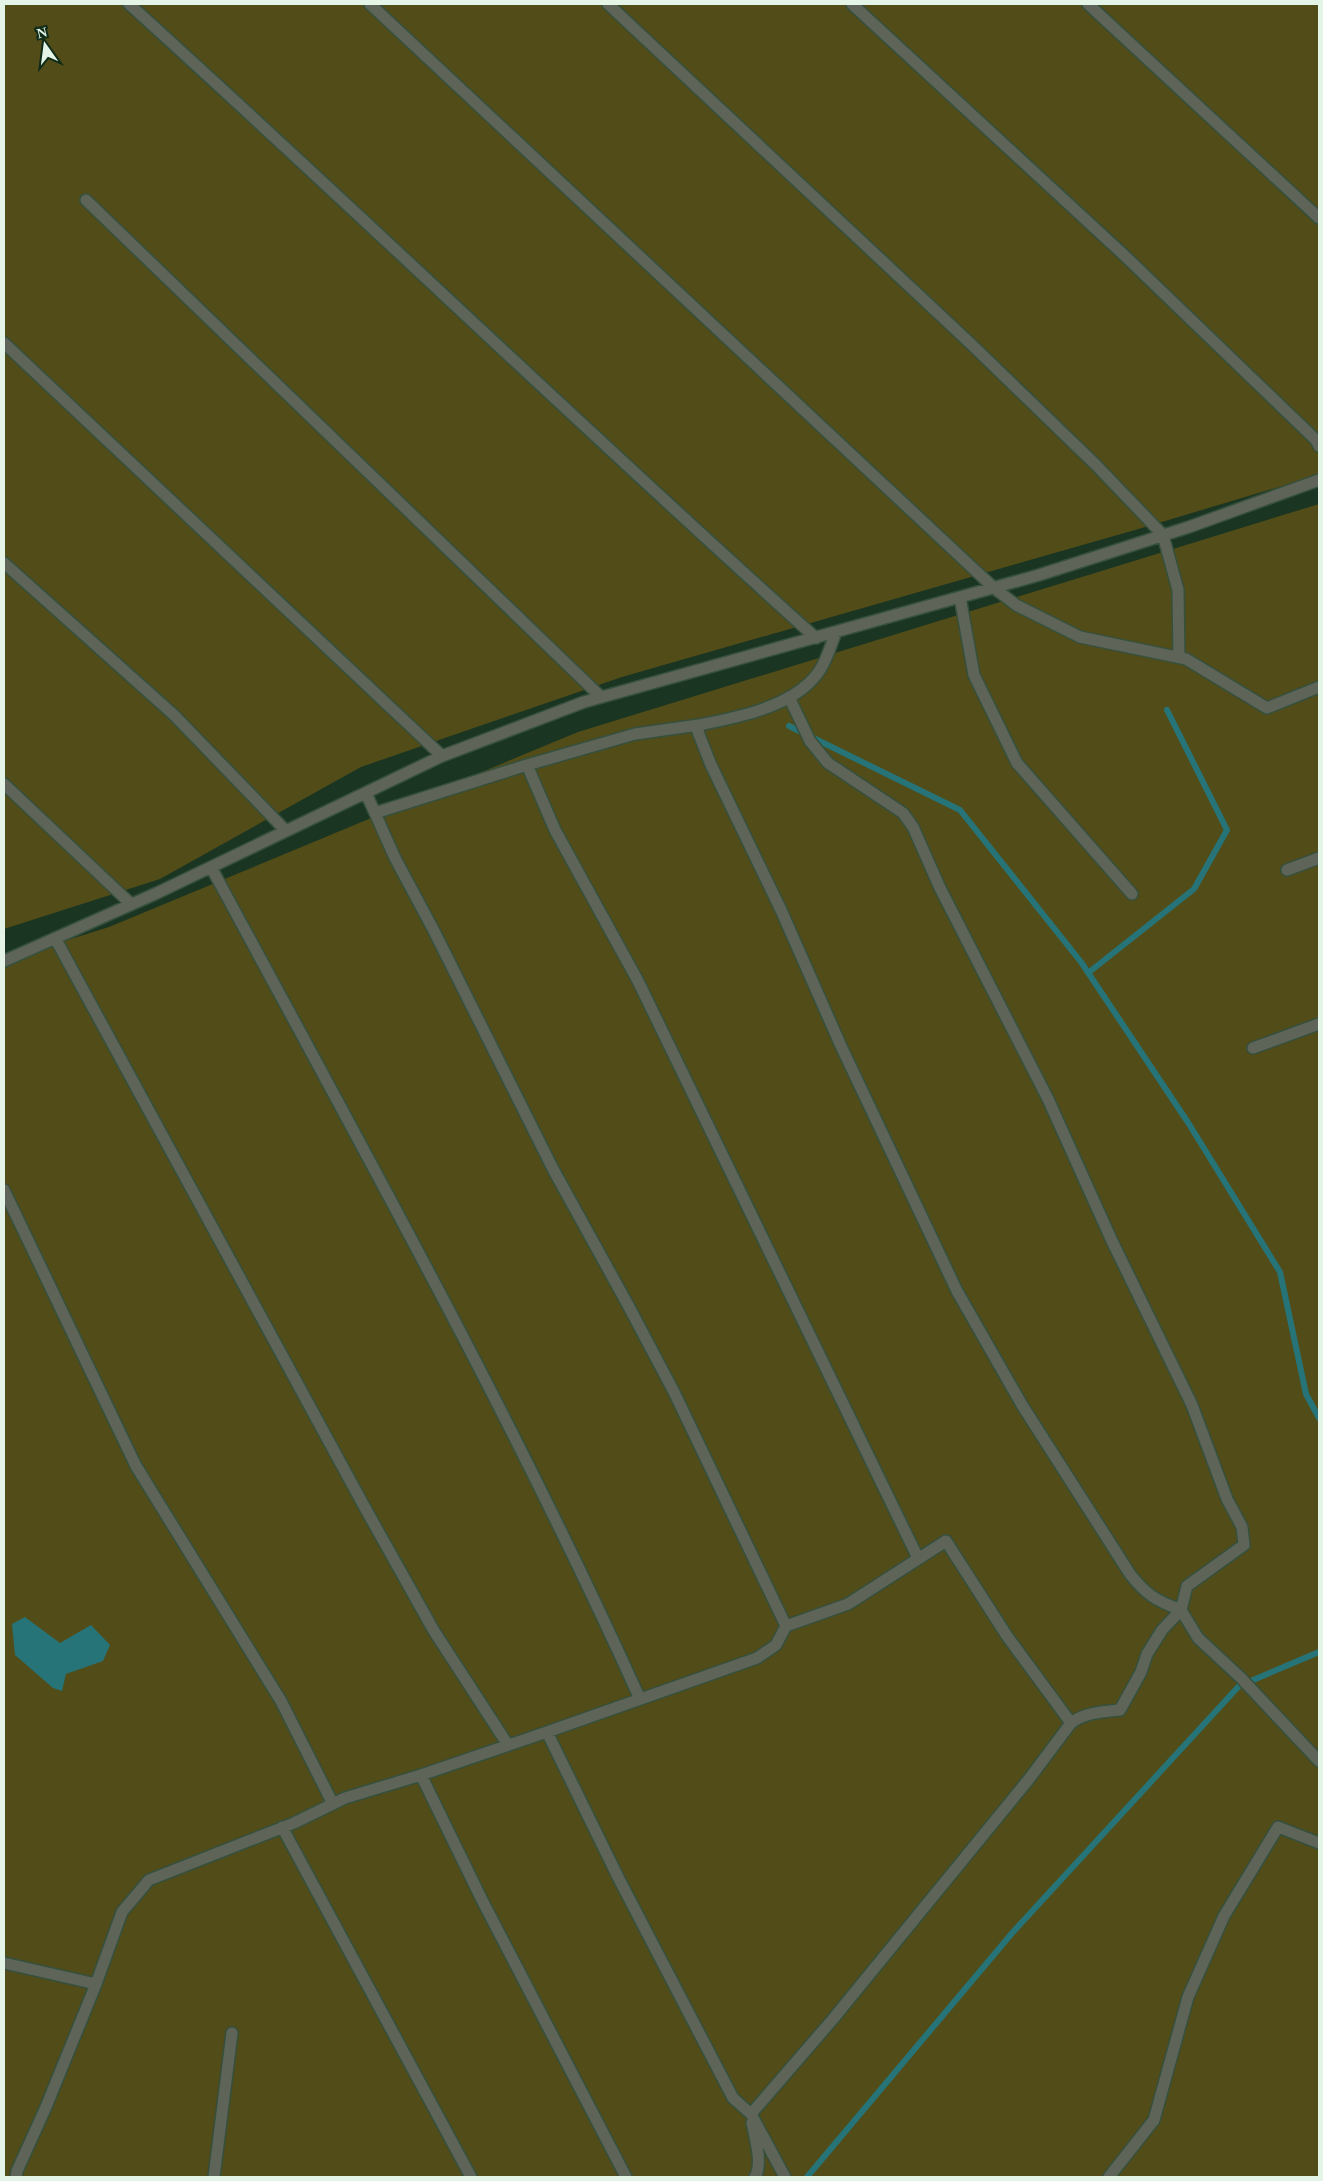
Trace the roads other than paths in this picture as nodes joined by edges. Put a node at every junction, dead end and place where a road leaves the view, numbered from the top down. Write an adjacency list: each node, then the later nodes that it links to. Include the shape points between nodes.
1 (129, 4): 16 (lane)
2 (370, 4): 13 (lane)
3 (608, 4): 11 (lane, via 971,344)
4 (852, 4): 9 (lane, via 1132,262)
5 (1088, 4): 7 (lane)
6 (86, 200): 19 (lane)
7 (1319, 218)
8 (4, 343): 22 (lane)
9 (1319, 446)
10 (1319, 480): 11 (lane)
11 (1164, 535): 13 (lane); 17 (lane, via 1178,590)
12 (4, 563): 27 (lane, via 174,714)
13 (994, 588): 14 (lane); 17 (lane, via 1016,605 1080,637)
14 (960, 598): 15 (lane); 31 (lane, via 974,675 1017,763)
15 (836, 632): 16 (lane); 20 (lane, via 824,663 814,677)
16 (816, 638): 19 (lane)
17 (1179, 657): 18 (lane, via 1267,708)
18 (1319, 687)
19 (601, 697): 22 (lane)
20 (788, 697): 21 (lane, via 750,715); 39 (lane, via 810,741 828,763 903,813 913,826 940,888 1048,1099 1112,1241 1192,1405 1227,1500 1242,1527 1244,1545 1188,1586)
21 (699, 725): 23 (lane, via 635,734); 39 (lane, via 698,732 711,765 957,1291 1022,1404 1130,1574 1142,1590 1157,1601)
22 (442, 756): 25 (lane)
23 (527, 765): 26 (lane); 38 (lane, via 555,830 647,998)
24 (4, 784): 32 (lane)
25 (366, 793): 26 (lane); 27 (lane)
26 (375, 813): 40 (lane, via 553,1169 674,1392)
27 (286, 831): 29 (lane)
28 (1319, 858): 30 (lane)
29 (211, 867): 32 (lane); 41 (lane, via 471,1352 551,1508)
30 (1287, 870)
31 (1132, 894)
32 (131, 904): 33 (lane)
33 (56, 938): 34 (lane); 44 (lane, via 369,1515 434,1631)
34 (4, 961)
35 (1319, 1024): 36 (lane)
36 (1253, 1048)
37 (4, 1190): 47 (lane, via 136,1466 281,1701)
38 (918, 1558): 40 (lane, via 848,1604); 42 (lane, via 946,1541 1007,1636)
39 (1181, 1610): 42 (lane, via 1162,1630 1147,1654 1120,1710 1080,1716); 45 (lane, via 1198,1638)
40 (786, 1626): 41 (lane, via 776,1645 757,1658)
41 (640, 1699): 43 (lane)
42 (1071, 1723): 53 (lane, via 839,2012)
43 (547, 1732): 44 (lane); 53 (lane, via 733,2098)
44 (508, 1745): 46 (lane)
45 (1319, 1760)
46 (421, 1775): 47 (lane); 57 (lane)
47 (333, 1804): 48 (lane)
48 (282, 1827): 51 (lane, via 150,1880 122,1912); 56 (lane)
49 (1319, 1843): 60 (lane, via 1278,1828 1224,1916 1188,1997 1154,2120)
50 (4, 1963): 51 (lane)
51 (96, 1984): 54 (lane)
52 (232, 2033): 55 (lane)
53 (751, 2114): 58 (lane, via 757,2154); 59 (lane)
54 (16, 2177)
55 (214, 2177)
56 (471, 2177)
57 (626, 2177)
58 (755, 2177)
59 (786, 2177)
60 (1109, 2177)

